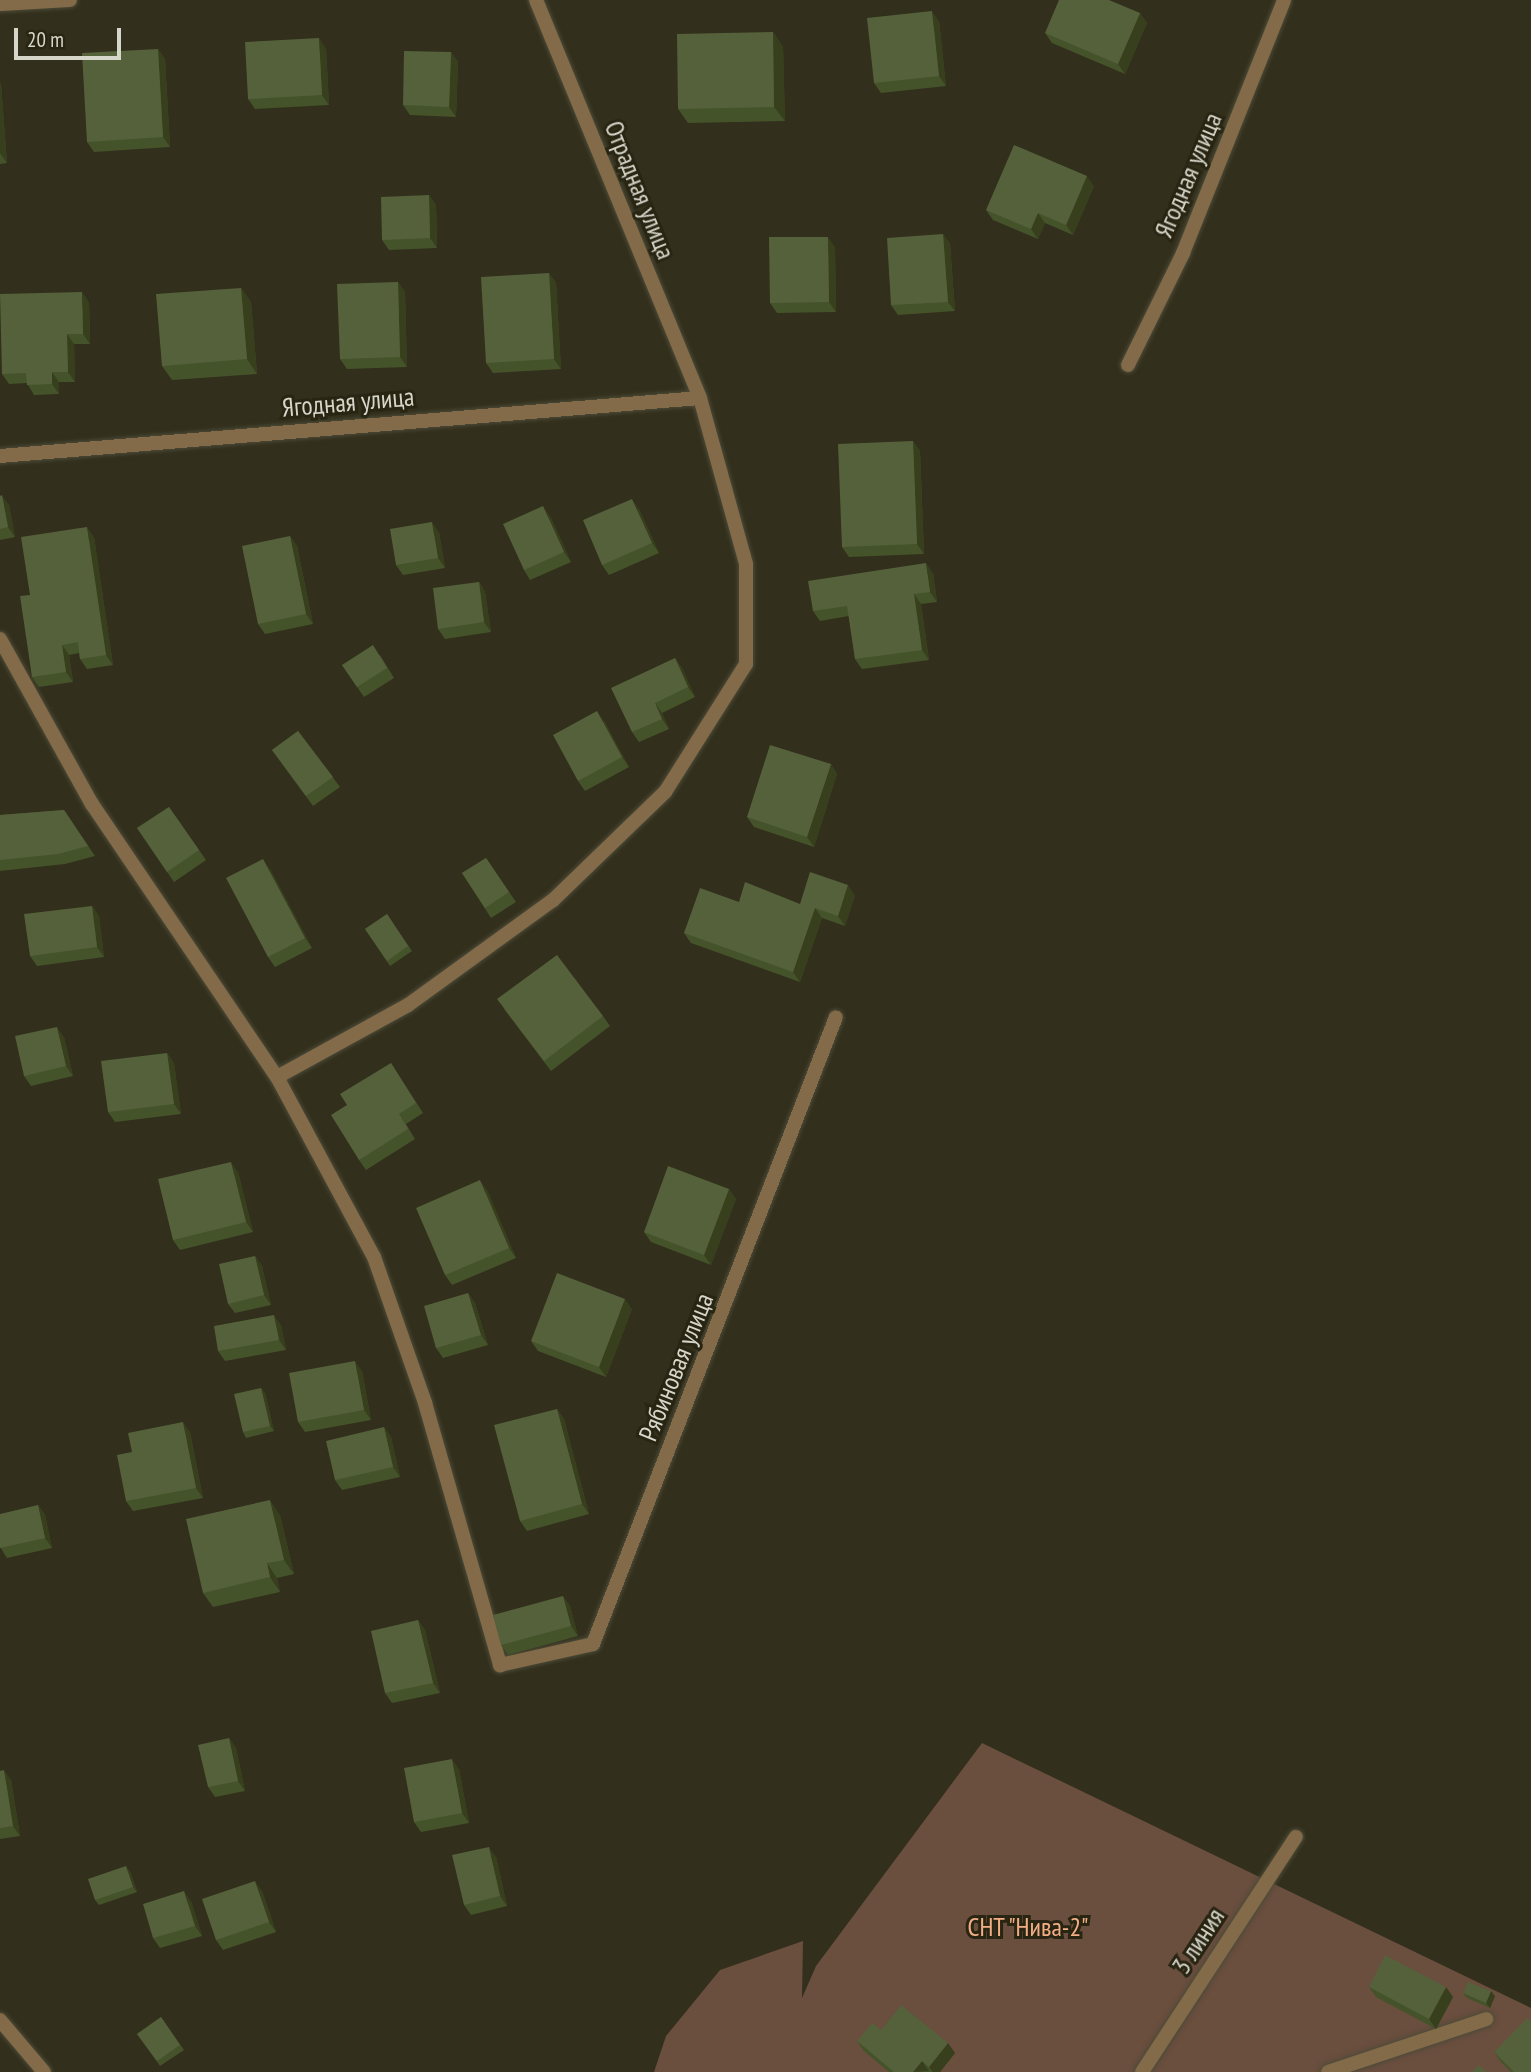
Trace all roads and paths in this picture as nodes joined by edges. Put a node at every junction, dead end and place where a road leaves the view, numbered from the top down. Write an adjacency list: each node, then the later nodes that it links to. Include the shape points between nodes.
1 (70, 0): 4 (street)
2 (536, 0): 6 (street, Отрадная улица)
3 (1284, 0): 5 (street, Ягодная улица, via 1182,253)
4 (0, 4)
5 (1128, 365)
6 (700, 398): 7 (street, Ягодная улица); 10 (street, Отрадная улица, via 746,564 746,664 665,792 553,900 408,1005)
7 (0, 456)
8 (0, 639): 10 (street, via 92,804)
9 (836, 1017): 10 (street, Рябиновая улица, via 593,1644 500,1665 425,1403 374,1257)
10 (277, 1077)
11 (1296, 1837): 15 (street, 3 линия)
12 (1486, 2019): 16 (street)
13 (0, 2020): 14 (street)
14 (44, 2072)
15 (1142, 2072)
16 (1328, 2072)

